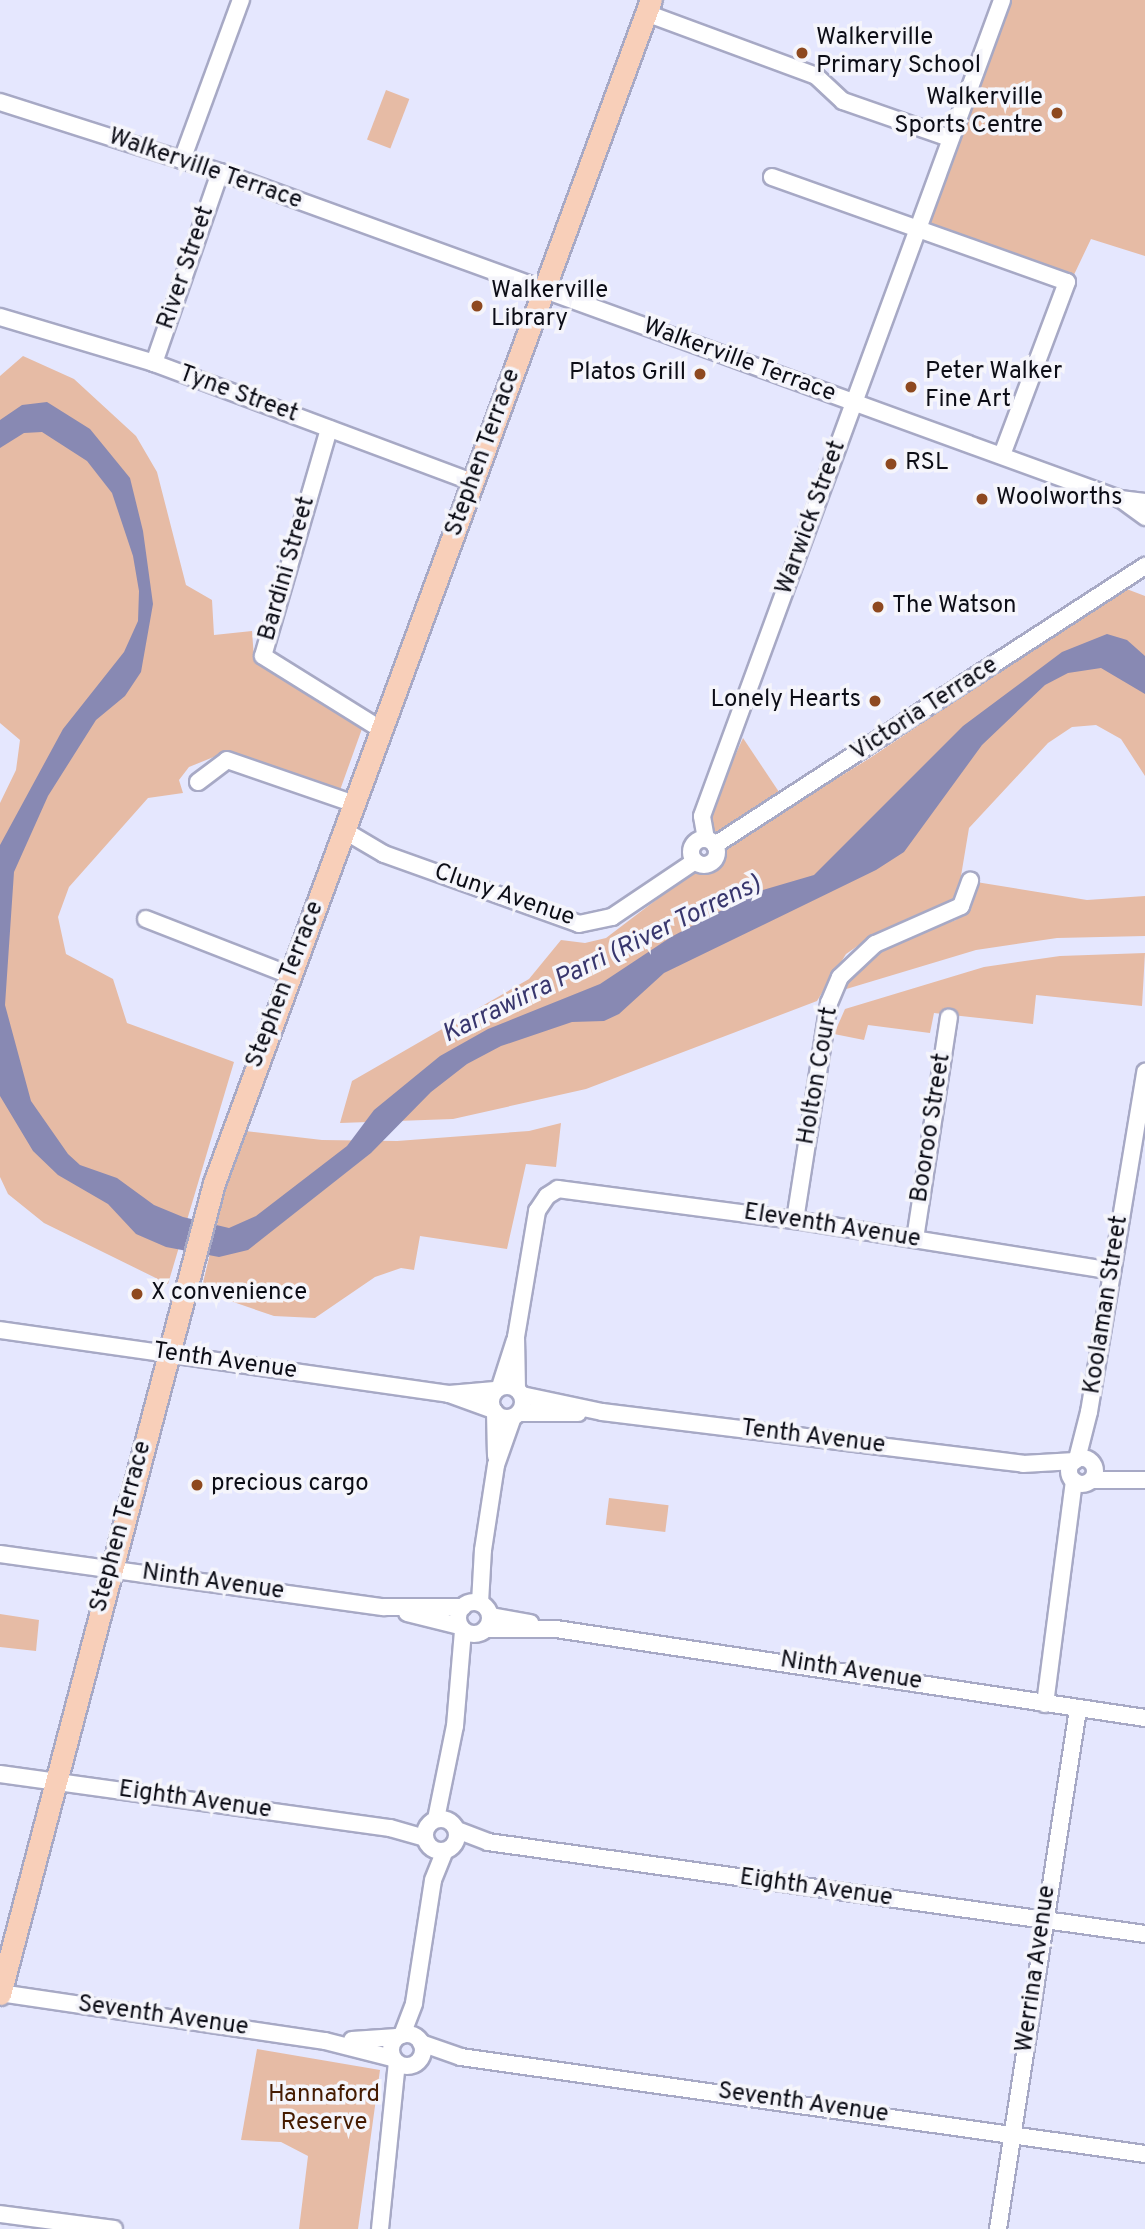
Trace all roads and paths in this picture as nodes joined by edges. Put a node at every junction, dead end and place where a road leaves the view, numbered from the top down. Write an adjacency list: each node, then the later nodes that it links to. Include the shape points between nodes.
1 (241, 0): 6 (street)
2 (1002, 0): 5 (street, Warwick Street)
3 (648, 6): 5 (street, via 816,75 844,100); 10 (main road, Stephen Terrace)
4 (0, 102): 6 (street, Walkerville Terrace)
5 (949, 138): 9 (street, Warwick Street)
6 (182, 160): 7 (street, Walkerville Terrace)
7 (220, 172): 10 (street, Walkerville Terrace); 12 (street, River Street)
8 (772, 177): 9 (street)
9 (919, 227): 13 (street, Warwick Street); 15 (street, via 1067,282)
10 (544, 291): 13 (street, Walkerville Terrace); 16 (main road, Stephen Terrace)
11 (0, 317): 12 (street, Tyne Street)
12 (154, 363): 14 (street, Tyne Street)
13 (854, 403): 15 (street, Walkerville Terrace); 25 (street, Warwick Street, via 702,816)
14 (329, 429): 16 (street, Tyne Street); 21 (street, Bardini Street, via 263,656)
15 (1002, 456): 17 (street, Walkerville Terrace)
16 (473, 482): 21 (main road, Stephen Terrace)
17 (1120, 499): 18 (street, Walkerville Terrace); 19 (street, Walkerville Terrace)
18 (1145, 502)
19 (1145, 517)
20 (1141, 575): 25 (street, Victoria Terrace)
21 (382, 730): 23 (main road, Stephen Terrace)
22 (198, 782): 23 (street, via 227,760)
23 (355, 804): 24 (main road, Stephen Terrace)
24 (345, 831): 26 (street, Cluny Avenue, via 384,853 579,924 612,917); 29 (main road, Stephen Terrace)
25 (711, 842): 26 (street, Victoria Terrace, via 712,862)
26 (695, 861)
27 (970, 881): 32 (street, Holton Court, via 961,906 875,944 840,977 829,1003)
28 (146, 919): 29 (street)
29 (290, 975): 37 (main road, Stephen Terrace, via 250,1078)
30 (949, 1018): 33 (street, Booroo Street)
31 (1145, 1072): 34 (street, Koolaman Street)
32 (795, 1220): 33 (street, Eleventh Avenue); 36 (street, Eleventh Avenue, via 579,1191 552,1192 537,1211)
33 (915, 1239): 34 (street, Eleventh Avenue)
34 (1112, 1271): 45 (street, Koolaman Street)
35 (0, 1330): 37 (street, Tenth Avenue)
36 (516, 1337): 38 (street); 39 (street)
37 (169, 1355): 40 (street, Tenth Avenue); 48 (main road, Stephen Terrace)
38 (498, 1389): 39 (street, Tenth Avenue); 40 (street, Tenth Avenue); 41 (street, via 491,1398)
39 (519, 1392): 42 (street, Tenth Avenue); 43 (street)
40 (449, 1394): 41 (street, Tenth Avenue)
41 (494, 1411): 43 (street, Tenth Avenue); 44 (street)
42 (602, 1412): 43 (street, Tenth Avenue); 45 (street, Tenth Avenue)
43 (516, 1415): 44 (street)
44 (496, 1465): 49 (street)
45 (1082, 1471): 46 (street, Tenth Avenue); 50 (street, Koolaman Street)
46 (1138, 1479)
47 (0, 1554): 48 (street, Ninth Avenue)
48 (111, 1568): 49 (street, Ninth Avenue); 54 (main road, Stephen Terrace)
49 (474, 1618): 50 (street, Ninth Avenue, via 752,1656); 55 (street, via 446,1775)
50 (1045, 1704): 51 (street, Ninth Avenue)
51 (1078, 1709): 52 (street, Ninth Avenue); 56 (street, Werrina Avenue)
52 (1145, 1718)
53 (0, 1774): 54 (street, Eighth Avenue)
54 (55, 1782): 55 (street, Eighth Avenue); 58 (main road, Stephen Terrace)
55 (441, 1834): 56 (street, Eighth Avenue); 59 (street)
56 (1044, 1920): 57 (street, Eighth Avenue); 63 (street, Werrina Avenue)
57 (1145, 1934)
58 (0, 1994): 60 (street, Seventh Avenue)
59 (409, 2038): 60 (street, Seventh Avenue); 61 (street, Seventh Avenue); 62 (street); 62 (street, via 391,2047)
60 (325, 2041): 62 (street, Seventh Avenue)
61 (461, 2057): 62 (street, Seventh Avenue); 63 (street, Seventh Avenue)
62 (405, 2062): 66 (street)
63 (1013, 2134): 64 (street, Seventh Avenue); 68 (street, Werrina Avenue)
64 (1145, 2154)
65 (4, 2212): 67 (street)
66 (379, 2228)
67 (114, 2229)
68 (998, 2229)

